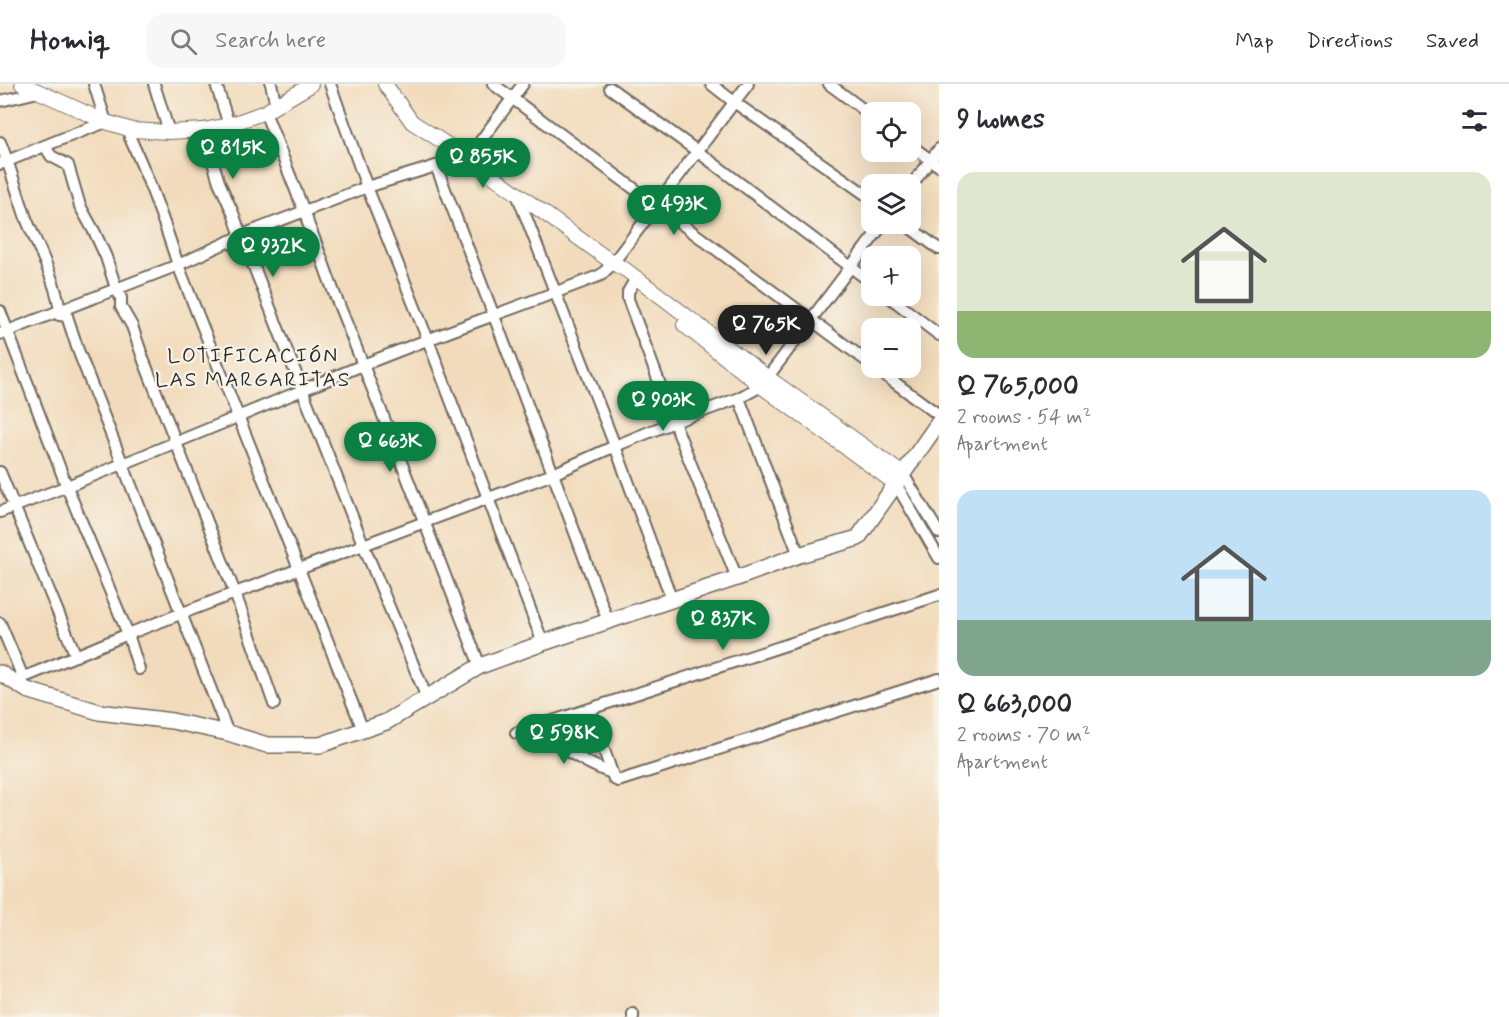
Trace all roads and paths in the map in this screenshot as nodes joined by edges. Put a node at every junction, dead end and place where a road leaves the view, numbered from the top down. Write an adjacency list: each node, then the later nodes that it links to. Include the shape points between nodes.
1 (22, 84): 14 (street)
2 (94, 84): 21 (street)
3 (154, 84): 25 (street)
4 (216, 84): 22 (street)
5 (271, 84): 19 (street)
6 (311, 84): 19 (street)
7 (330, 84): 36 (street)
8 (385, 84): 31 (street, via 412,122)
9 (494, 84): 16 (street)
10 (524, 84): 16 (street)
11 (711, 84): 18 (street)
12 (748, 84): 18 (street)
13 (829, 84): 20 (street)
14 (37, 88): 17 (street); 21 (street)
15 (610, 88): 29 (street)
16 (513, 98): 31 (street); 39 (street)
17 (0, 101)
18 (734, 102): 29 (street); 37 (street)
19 (270, 108): 22 (street); 40 (street, via 284,163)
20 (861, 108)
21 (106, 122): 23 (street); 27 (street)
22 (229, 125): 24 (street)
23 (132, 130): 25 (street); 47 (street, via 130,138)
24 (203, 130): 25 (street); 43 (street)
25 (169, 132)
26 (0, 141): 32 (street)
27 (45, 146): 32 (street); 51 (street, via 51,156 68,165 80,206 106,257)
28 (939, 149): 33 (street)
29 (697, 151): 39 (street); 48 (street)
30 (921, 153): 33 (street)
31 (468, 158): 34 (street); 38 (street)
32 (4, 163): 54 (street, via 46,264)
33 (935, 163): 35 (street)
34 (436, 166): 36 (street); 56 (street)
35 (921, 176)
36 (367, 187): 40 (street); 60 (street)
37 (861, 191)
38 (517, 194): 46 (street); 52 (street)
39 (656, 206): 46 (street); 57 (street)
40 (306, 211): 43 (street); 62 (street)
41 (875, 234): 48 (street)
42 (919, 234): 45 (street)
43 (241, 236): 44 (street)
44 (229, 241): 47 (street); 65 (street, via 252,262)
45 (939, 249)
46 (613, 263): 50 (street, via 619,275); 52 (street, via 601,275)
47 (178, 265): 51 (street); 68 (street)
48 (850, 267): 49 (street); 57 (street)
49 (861, 275)
50 (634, 282): 64 (street); 69 (street, via 628,299)
51 (116, 288): 54 (street); 71 (street)
52 (554, 293): 56 (street); 72 (street)
53 (901, 306): 59 (street)
54 (60, 309): 58 (street); 73 (street, via 59,315 68,316)
55 (0, 311): 58 (street)
56 (494, 316): 60 (street); 75 (street)
57 (810, 320): 61 (street); 64 (street)
58 (4, 332): 77 (street)
59 (939, 334)
60 (428, 340): 62 (street); 78 (street)
61 (861, 357)
62 (364, 365): 65 (street); 81 (street)
63 (889, 378): 67 (street)
64 (764, 381): 66 (street); 76 (street)
65 (303, 391): 68 (street); 83 (street)
66 (739, 398): 69 (street); 84 (street)
67 (939, 415)
68 (239, 417): 71 (street); 86 (street)
69 (674, 422): 72 (street); 87 (street)
70 (939, 422): 76 (main road)
71 (176, 442): 73 (street); 88 (street)
72 (615, 446): 75 (street); 90 (street)
73 (123, 464): 77 (street); 92 (street)
74 (0, 472): 79 (street)
75 (553, 474): 78 (street); 93 (street)
76 (900, 479): 82 (street); 84 (main road, via 858,537)
77 (68, 487): 79 (street); 95 (street)
78 (488, 498): 81 (street); 96 (street)
79 (14, 507): 80 (street); 97 (street)
80 (0, 512)
81 (424, 522): 83 (street); 98 (street)
82 (936, 538): 85 (street)
83 (363, 544): 86 (street); 102 (street)
84 (799, 555): 87 (main road)
85 (939, 558)
86 (299, 570): 88 (street); 106 (street)
87 (737, 578): 90 (main road)
88 (235, 593): 92 (street); 103 (street)
89 (937, 596): 91 (street); 104 (street)
90 (672, 600): 93 (main road)
91 (939, 608)
92 (182, 614): 95 (street); 107 (street)
93 (608, 621): 96 (main road)
94 (0, 623): 97 (street, via 24,676)
95 (128, 634): 97 (street); 99 (street)
96 (543, 643): 98 (main road)
97 (76, 656)
98 (480, 666): 102 (main road)
99 (139, 669)
100 (0, 673): 107 (main road, via 27,690 99,712)
101 (939, 679): 109 (street, via 618,781)
102 (427, 698): 106 (main road, via 386,722)
103 (274, 704)
104 (590, 709): 105 (street); 109 (street)
105 (546, 724): 108 (street); 109 (street, via 552,738 566,750)
106 (363, 730): 107 (main road, via 320,746 267,746)
107 (228, 733)
108 (516, 733)
109 (612, 773)

